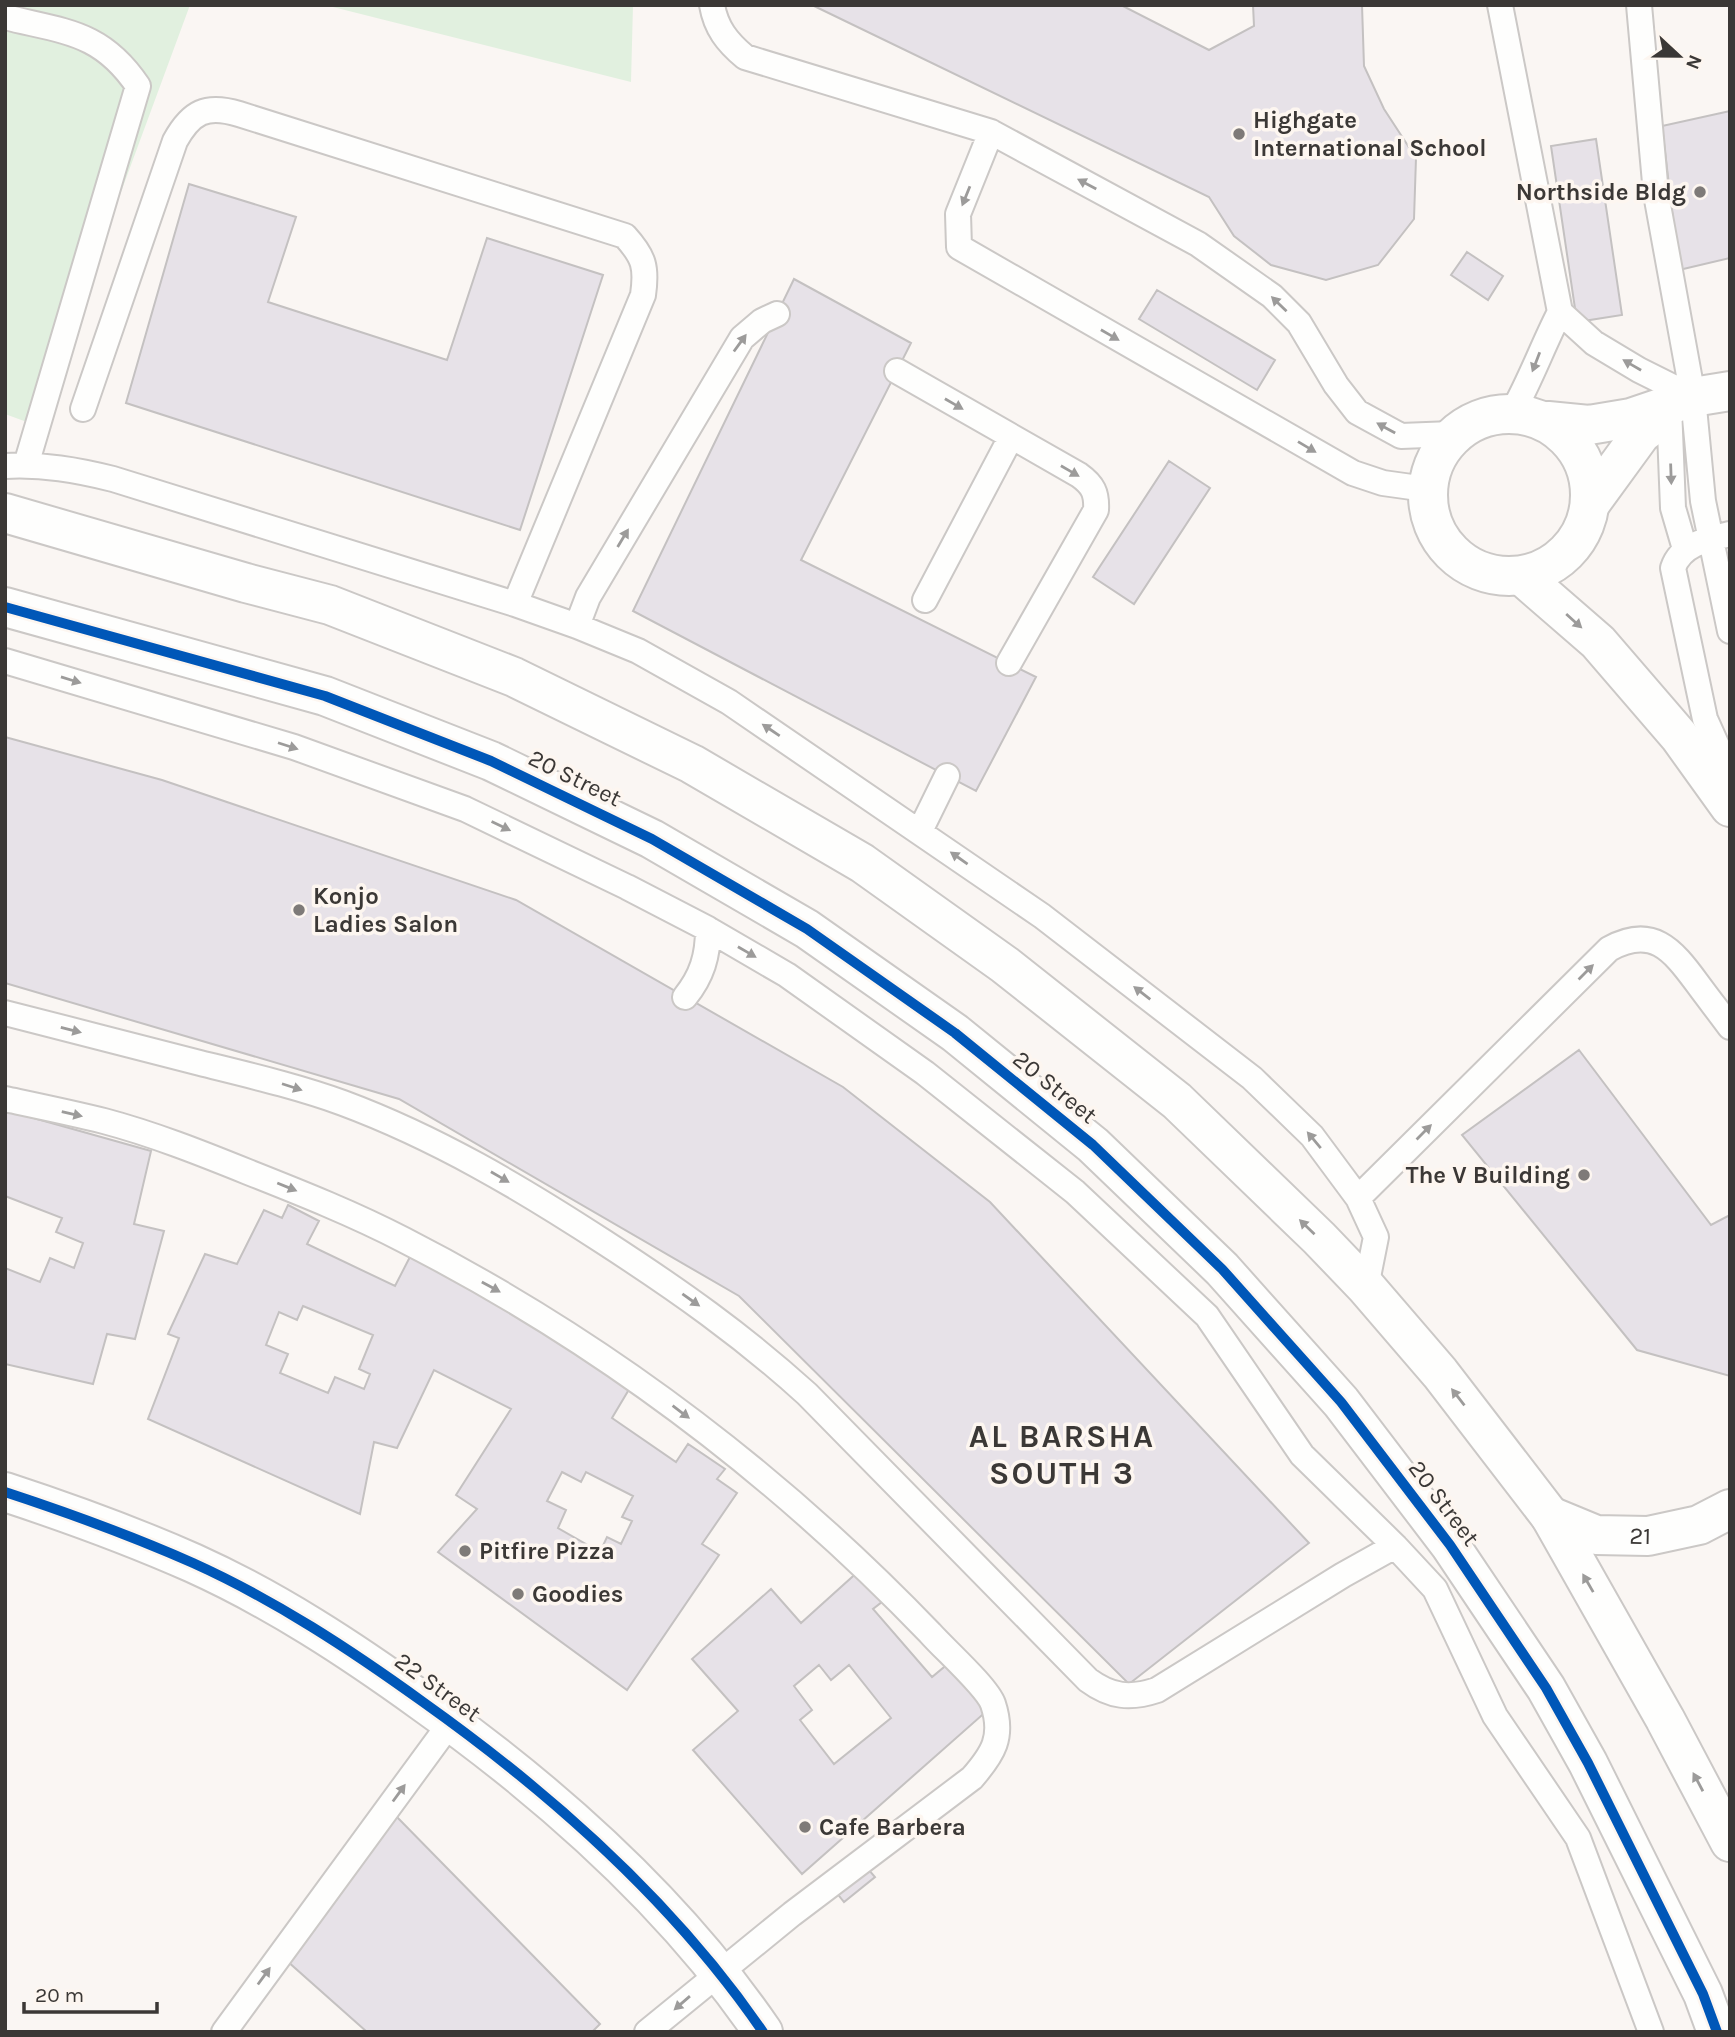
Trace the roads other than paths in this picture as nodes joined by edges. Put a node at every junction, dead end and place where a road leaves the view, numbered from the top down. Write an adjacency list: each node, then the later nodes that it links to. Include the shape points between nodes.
1 (712, 5): 5 (lane, via 719,30 745,57)
2 (1500, 5): 6 (lane)
3 (1639, 5): 9 (lane, via 1656,194)
4 (5, 17): 14 (lane, via 89,39 110,52 138,86)
5 (991, 132): 12 (lane, one-way to 5, via 1401,436 1357,412 1300,323 1272,296 1198,244); 15 (lane, one-way to 15, via 958,214 959,247 1353,474 1383,484)
6 (1560, 312): 9 (lane, one-way to 6, via 1594,343); 11 (lane, one-way to 11, via 1526,388)
7 (777, 314): 24 (lane, one-way to 7, via 588,597 742,338)
8 (897, 371): 13 (lane, one-way to 13)
9 (1697, 398): 11 (street, via 1589,425); 16 (street, via 1641,435); 18 (lane, via 1703,501); 19 (lane, one-way to 19, via 1673,508)
10 (83, 409): 22 (lane, via 176,141 185,124 201,112 220,108 625,236 640,252 646,273 643,295)
11 (1530, 416): 12 (street, via 1480,416); 16 (street, via 1573,442 1588,471)
12 (1452, 434): 15 (street)
13 (1011, 436): 21 (lane); 27 (lane, one-way to 27, via 1090,483 1097,496 1096,510)
14 (15, 466): 22 (lane, via 70,468)
15 (1426, 489): 20 (street, via 1428,513 1438,537 1454,556 1474,569)
16 (1590, 504): 20 (street, via 1583,530 1568,551 1547,567)
17 (5, 513): 38 (street, one-way to 17, via 1177,1101 1005,964 862,863 692,764 514,677 330,605)
18 (1721, 536): 19 (lane); 25 (lane)
19 (1685, 549): 28 (lane, via 1676,559 1674,578 1705,719)
20 (1522, 576): 30 (street, one-way to 30, via 1598,642 1679,736)
21 (925, 600)
22 (515, 604): 24 (lane)
23 (5, 607): 50 (street, 20 Street, via 325,696 491,761 640,833 818,937 955,1032 1093,1145 1222,1269 1342,1402 1450,1545 1546,1688 1588,1763 1703,1994)
24 (577, 626): 31 (lane, one-way to 24, via 729,702 638,651)
25 (1730, 631)
26 (5, 661): 32 (lane, one-way to 32, via 294,747 465,809)
27 (1009, 663)
28 (1730, 767)
29 (947, 776): 31 (lane)
30 (1730, 807)
31 (920, 831): 37 (lane, one-way to 31, via 1312,1136 1252,1077 1042,916)
32 (708, 929): 33 (lane, via 704,966); 42 (lane, one-way to 42, via 787,975 925,1073 1075,1192 1207,1316 1302,1455)
33 (685, 997)
34 (5, 1013): 42 (lane, one-way to 42, via 278,1082 342,1103 461,1155 537,1199 714,1316 762,1354 1104,1691 1121,1697 1157,1690)
35 (1730, 1027): 37 (lane, one-way to 35, via 1609,949 1625,940 1653,941 1676,955)
36 (5, 1099): 45 (lane, one-way to 45, via 105,1122 294,1190 403,1240 532,1312 676,1408 759,1473 895,1598 992,1702 998,1735 991,1756 972,1778)
37 (1358, 1198): 38 (lane, via 1376,1237)
38 (1366, 1287): 41 (street, one-way to 38, via 1440,1373)
39 (5, 1492): 43 (street, 22 Street, via 102,1525 194,1564 284,1610)
40 (1730, 1509): 41 (street, 21, via 1699,1525 1648,1536 1595,1535)
41 (1550, 1516): 44 (street, one-way to 41)
42 (1395, 1546): 49 (lane, via 1435,1589 1495,1716 1578,1838)
43 (452, 1722): 45 (street, 22 Street, via 565,1814); 46 (lane, one-way to 43)
44 (1730, 1842)
45 (718, 1972): 47 (lane, one-way to 47); 48 (street, 22 Street)
46 (224, 2032)
47 (647, 2032)
48 (763, 2032)
49 (1651, 2032)
50 (1717, 2032)

